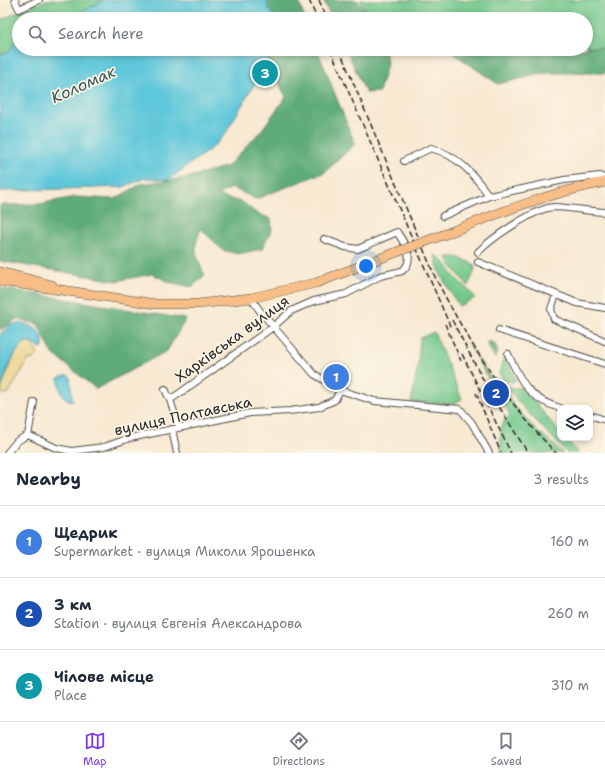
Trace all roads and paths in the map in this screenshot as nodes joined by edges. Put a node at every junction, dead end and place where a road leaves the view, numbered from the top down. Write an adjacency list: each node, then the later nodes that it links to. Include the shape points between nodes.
1 (15, 0): 2 (street, via 19,9)
2 (39, 0)
3 (404, 161): 5 (street, via 431,148 442,151 466,166)
4 (605, 182): 5 (street, via 600,176 575,178); 15 (highway, bridge, via 537,199 316,283)
5 (489, 196): 7 (street)
6 (605, 212): 9 (street, via 545,208 498,234)
7 (443, 216)
8 (324, 239): 17 (street, Харківська вулиця, via 345,248 358,249 397,232 410,257 402,271 380,276 346,294 302,305)
9 (478, 252)
10 (478, 262): 13 (street)
11 (0, 272): 14 (highway)
12 (0, 281): 14 (highway)
13 (556, 295): 16 (street, via 577,303); 19 (street, via 551,309 554,319)
14 (96, 297): 15 (highway, via 156,304 198,304)
15 (251, 298): 17 (street)
16 (605, 308)
17 (273, 327): 23 (street, via 314,374); 24 (street, Харківська вулиця)
18 (499, 330): 21 (street)
19 (605, 341)
20 (508, 354): 26 (street, via 527,390 537,398)
21 (605, 364)
22 (165, 389): 24 (street, Харківська вулиця)
23 (340, 390): 29 (street, вулиця Полтавська, via 335,400 319,407 250,413); 35 (street, via 374,401 460,409 472,423)
24 (170, 400): 29 (street, Харківська вулиця)
25 (34, 402): 31 (street)
26 (557, 407)
27 (593, 416): 28 (street)
28 (605, 420)
29 (179, 428): 30 (street, вулиця Полтавська)
30 (172, 429): 32 (street, вулиця Полтавська); 34 (street)
31 (28, 435): 32 (street, вулиця Полтавська, via 56,448); 33 (street, via 17,441)
32 (75, 452)
33 (7, 453)
34 (177, 453)
35 (488, 453)

